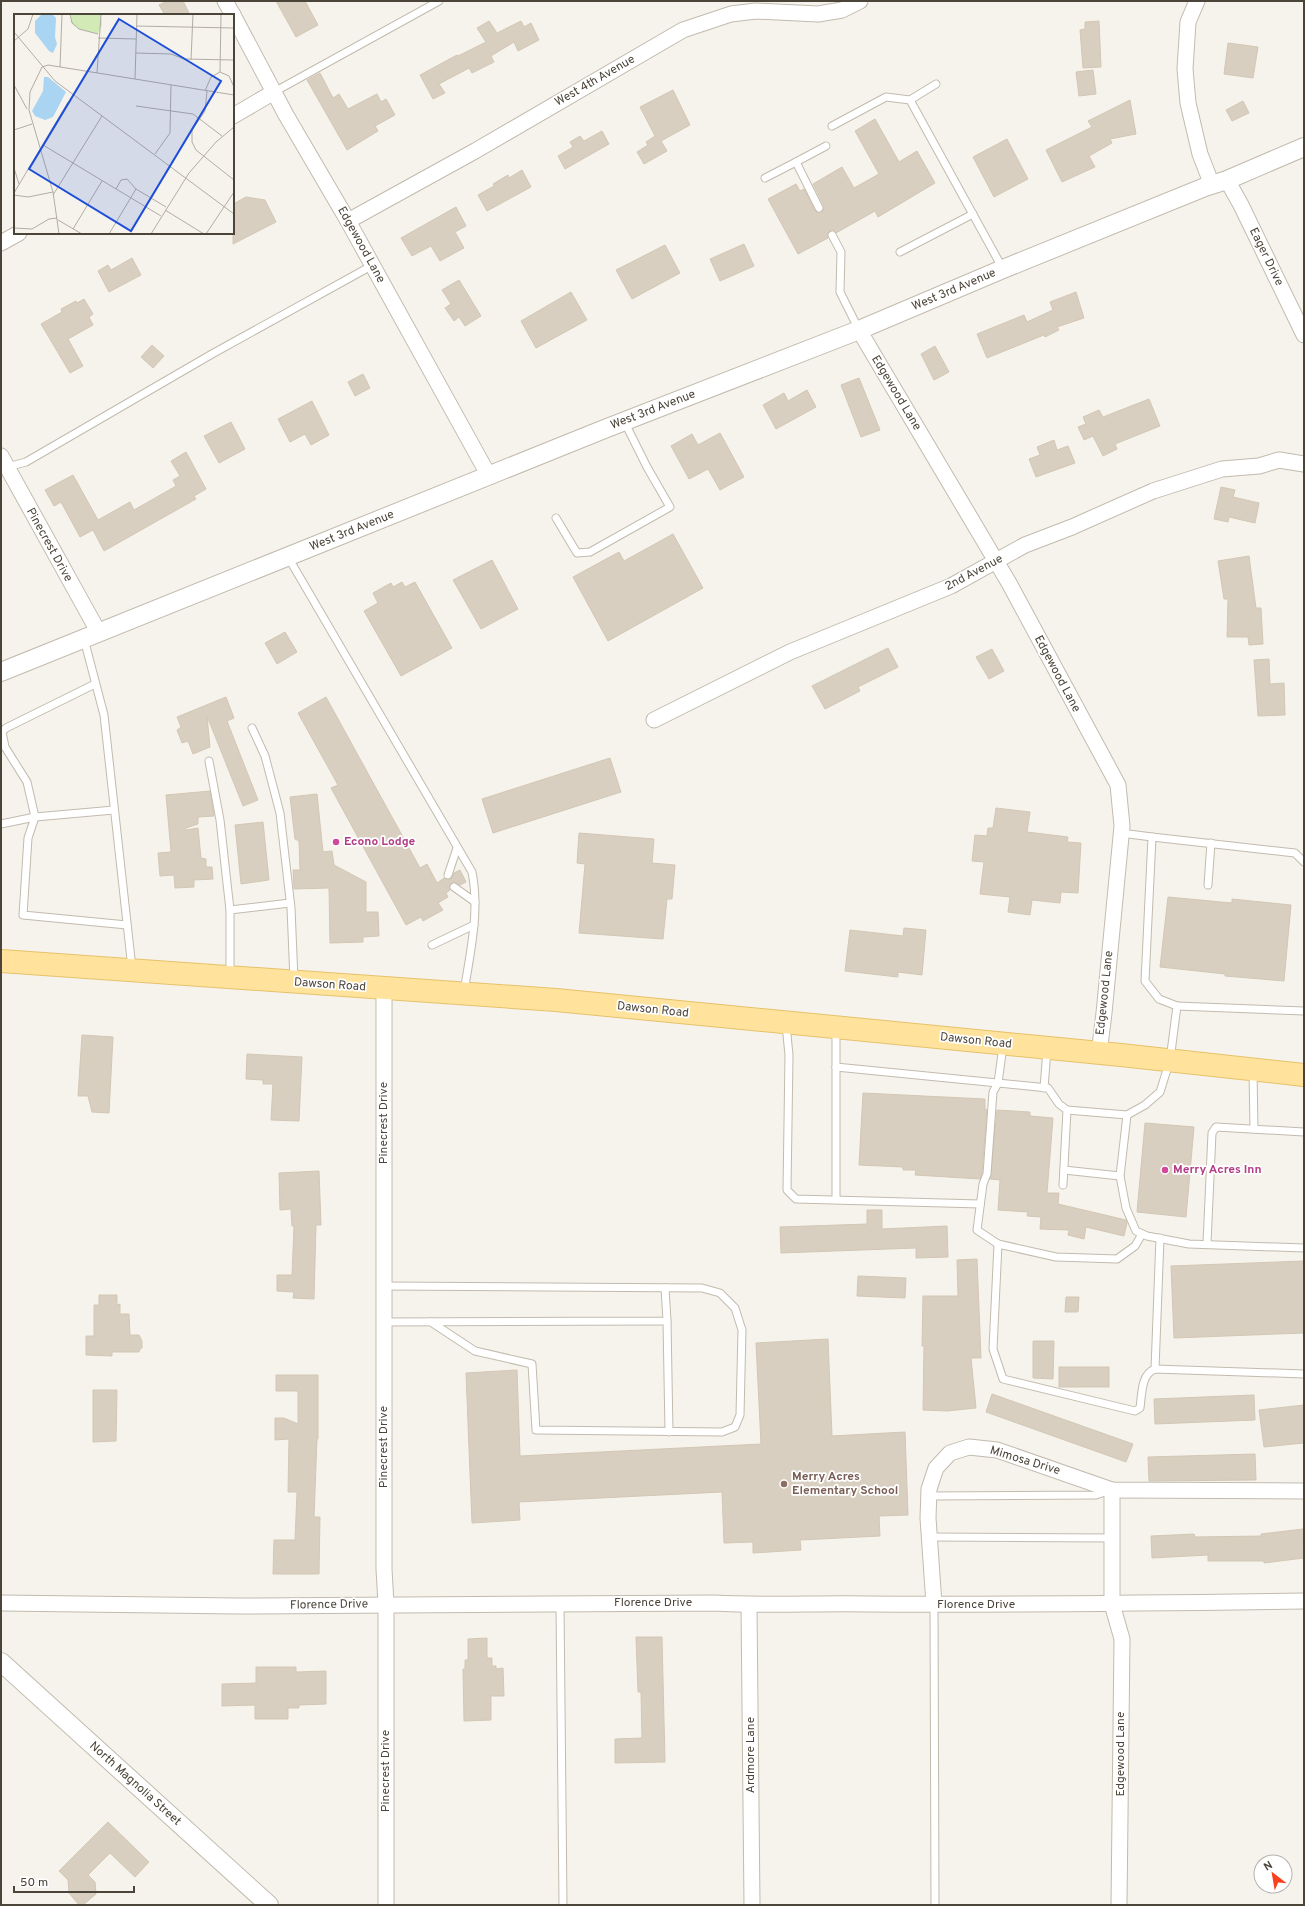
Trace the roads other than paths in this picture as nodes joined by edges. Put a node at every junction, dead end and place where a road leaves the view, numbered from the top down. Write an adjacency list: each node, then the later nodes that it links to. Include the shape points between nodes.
1 (225, 1): 5 (street, Edgewood Lane)
2 (439, 1): 8 (lane)
3 (860, 1): 19 (street, West 4th Avenue, via 842,10 818,14 756,11 731,14 683,30 475,151)
4 (1197, 1): 16 (street, Eager Drive, via 1188,22 1185,69 1190,110 1200,154)
5 (232, 14)
6 (234, 17): 8 (street, Edgewood Lane)
7 (936, 84): 9 (lane)
8 (274, 92): 10 (street); 19 (street, Edgewood Lane)
9 (910, 100): 11 (lane, via 886,97); 18 (lane)
10 (234, 115)
11 (832, 126)
12 (826, 146): 14 (lane)
13 (1304, 147): 16 (street, West 3rd Avenue)
14 (796, 162): 15 (lane); 17 (lane)
15 (765, 178)
16 (1220, 183): 25 (street, West 3rd Avenue); 27 (street, Eager Drive, via 1241,205)
17 (819, 208)
18 (973, 214): 23 (lane); 25 (lane)
19 (348, 221): 24 (street, Edgewood Lane)
20 (17, 234): 22 (street)
21 (832, 235): 26 (lane, via 841,252 840,292)
22 (1, 243)
23 (900, 252)
24 (373, 265): 29 (lane, via 212,354 26,462); 31 (street, Edgewood Lane)
25 (1003, 269): 26 (street, West 3rd Avenue)
26 (859, 330): 28 (street, West 3rd Avenue); 34 (street, Edgewood Lane)
27 (1304, 335)
28 (624, 421): 31 (street, West 3rd Avenue); 32 (lane, via 670,507 590,552 577,553)
29 (3, 463): 35 (street, Pinecrest Drive)
30 (1304, 464): 34 (street, 2nd Avenue, via 1279,460 1259,466 1222,469 1181,481 1024,545)
31 (489, 476): 33 (street, West 3rd Avenue)
32 (556, 518)
33 (287, 557): 35 (street, West 3rd Avenue); 47 (lane)
34 (996, 560): 38 (street, 2nd Avenue, via 951,586 790,652); 44 (street, Edgewood Lane, via 1118,785)
35 (91, 636): 36 (street, West 3rd Avenue); 37 (lane)
36 (1, 672)
37 (96, 684): 41 (lane, via 104,715); 42 (lane, via 2,732 5,746 27,782)
38 (654, 720)
39 (252, 728): 53 (lane, via 265,756 280,813)
40 (209, 761): 54 (lane, via 220,820)
41 (114, 810): 42 (lane); 55 (lane)
42 (35, 817): 43 (lane); 55 (lane, via 28,838 23,915)
43 (1, 824)
44 (1121, 833): 45 (lane); 70 (street, Edgewood Lane)
45 (1152, 837): 46 (lane); 64 (lane, via 1145,981 1159,999)
46 (1211, 843): 48 (lane, via 1295,853); 50 (lane)
47 (457, 848): 49 (lane); 52 (lane, via 472,872)
48 (1304, 862)
49 (448, 875)
50 (1208, 885)
51 (454, 887): 52 (lane)
52 (475, 902): 56 (lane)
53 (290, 903): 54 (lane); 61 (lane)
54 (230, 910): 60 (lane)
55 (127, 925): 59 (lane)
56 (474, 925): 57 (lane); 63 (lane)
57 (432, 945)
58 (1, 961): 59 (main road, Dawson Road)
59 (132, 971): 60 (main road, Dawson Road)
60 (230, 978): 61 (main road, Dawson Road)
61 (294, 982): 62 (main road, Dawson Road)
62 (384, 989): 63 (main road, Dawson Road); 91 (street, Pinecrest Drive)
63 (463, 994): 66 (main road, Dawson Road, via 556,1000)
64 (1177, 1006): 65 (lane); 71 (lane)
65 (1304, 1011)
66 (786, 1023): 67 (main road, Dawson Road); 84 (lane, via 789,1055 787,1190 796,1199)
67 (836, 1028): 68 (main road, Dawson Road); 72 (lane)
68 (1003, 1044): 69 (main road, Dawson Road); 75 (lane)
69 (1047, 1048): 70 (main road, Dawson Road); 76 (lane)
70 (1098, 1054): 71 (main road, Dawson Road)
71 (1170, 1060): 73 (main road, Dawson Road); 78 (lane, via 1160,1092 1145,1105)
72 (836, 1067): 75 (lane); 84 (lane)
73 (1253, 1069): 74 (main road, Dawson Road); 79 (lane)
74 (1304, 1073)
75 (998, 1083): 76 (lane); 85 (lane, via 993,1092 987,1174)
76 (1044, 1088): 77 (lane, via 1048,1088 1059,1104)
77 (1067, 1110): 78 (lane); 81 (lane)
78 (1127, 1115): 82 (lane)
79 (1254, 1129): 80 (lane); 88 (lane, via 1216,1127 1212,1133)
80 (1304, 1132)
81 (1064, 1170): 82 (lane); 83 (lane)
82 (1120, 1176): 86 (lane, via 1126,1208 1136,1231)
83 (1063, 1185)
84 (836, 1199): 85 (lane)
85 (980, 1204): 89 (lane, via 977,1230)
86 (1142, 1234): 87 (lane); 89 (lane, via 1135,1246 1117,1259 1056,1257)
87 (1160, 1238): 88 (lane, via 1189,1244); 96 (lane)
88 (1208, 1243): 90 (lane)
89 (998, 1244): 96 (lane, via 993,1349 1003,1379 1136,1411 1140,1408 1145,1376 1149,1371)
90 (1304, 1248)
91 (384, 1286): 92 (lane); 94 (street, Pinecrest Drive)
92 (665, 1288): 93 (lane); 98 (lane, via 702,1288 720,1292 735,1308 742,1330 740,1415 735,1427 722,1432)
93 (667, 1321): 95 (lane); 98 (lane)
94 (384, 1322): 95 (lane); 107 (street, Pinecrest Drive)
95 (431, 1322): 98 (lane, via 475,1351 532,1364 536,1430)
96 (1156, 1369): 97 (lane)
97 (1304, 1374)
98 (669, 1432)
99 (1112, 1490): 100 (street, Mimosa Drive); 101 (lane, via 1096,1495); 101 (street, Mimosa Drive, via 997,1450 969,1447 950,1453 936,1468); 103 (street)
100 (1304, 1491)
101 (929, 1496): 102 (street, Mimosa Drive)
102 (929, 1537): 103 (lane); 108 (street, Mimosa Drive)
103 (1112, 1538): 109 (street)
104 (1304, 1601): 109 (street, Florence Drive)
105 (1, 1603): 107 (street, Florence Drive, via 238,1606)
106 (560, 1603): 107 (street, Florence Drive); 110 (street, Florence Drive); 114 (lane)
107 (386, 1604): 113 (street, Pinecrest Drive)
108 (934, 1604): 109 (street, Florence Drive); 110 (street, Florence Drive); 116 (lane)
109 (1112, 1604): 117 (street, Edgewood Lane, via 1122,1639)
110 (749, 1605): 115 (street, Ardmore Lane)
111 (1, 1662): 112 (street, North Magnolia Street)
112 (270, 1905)
113 (386, 1905)
114 (563, 1905)
115 (752, 1905)
116 (935, 1905)
117 (1119, 1905)

